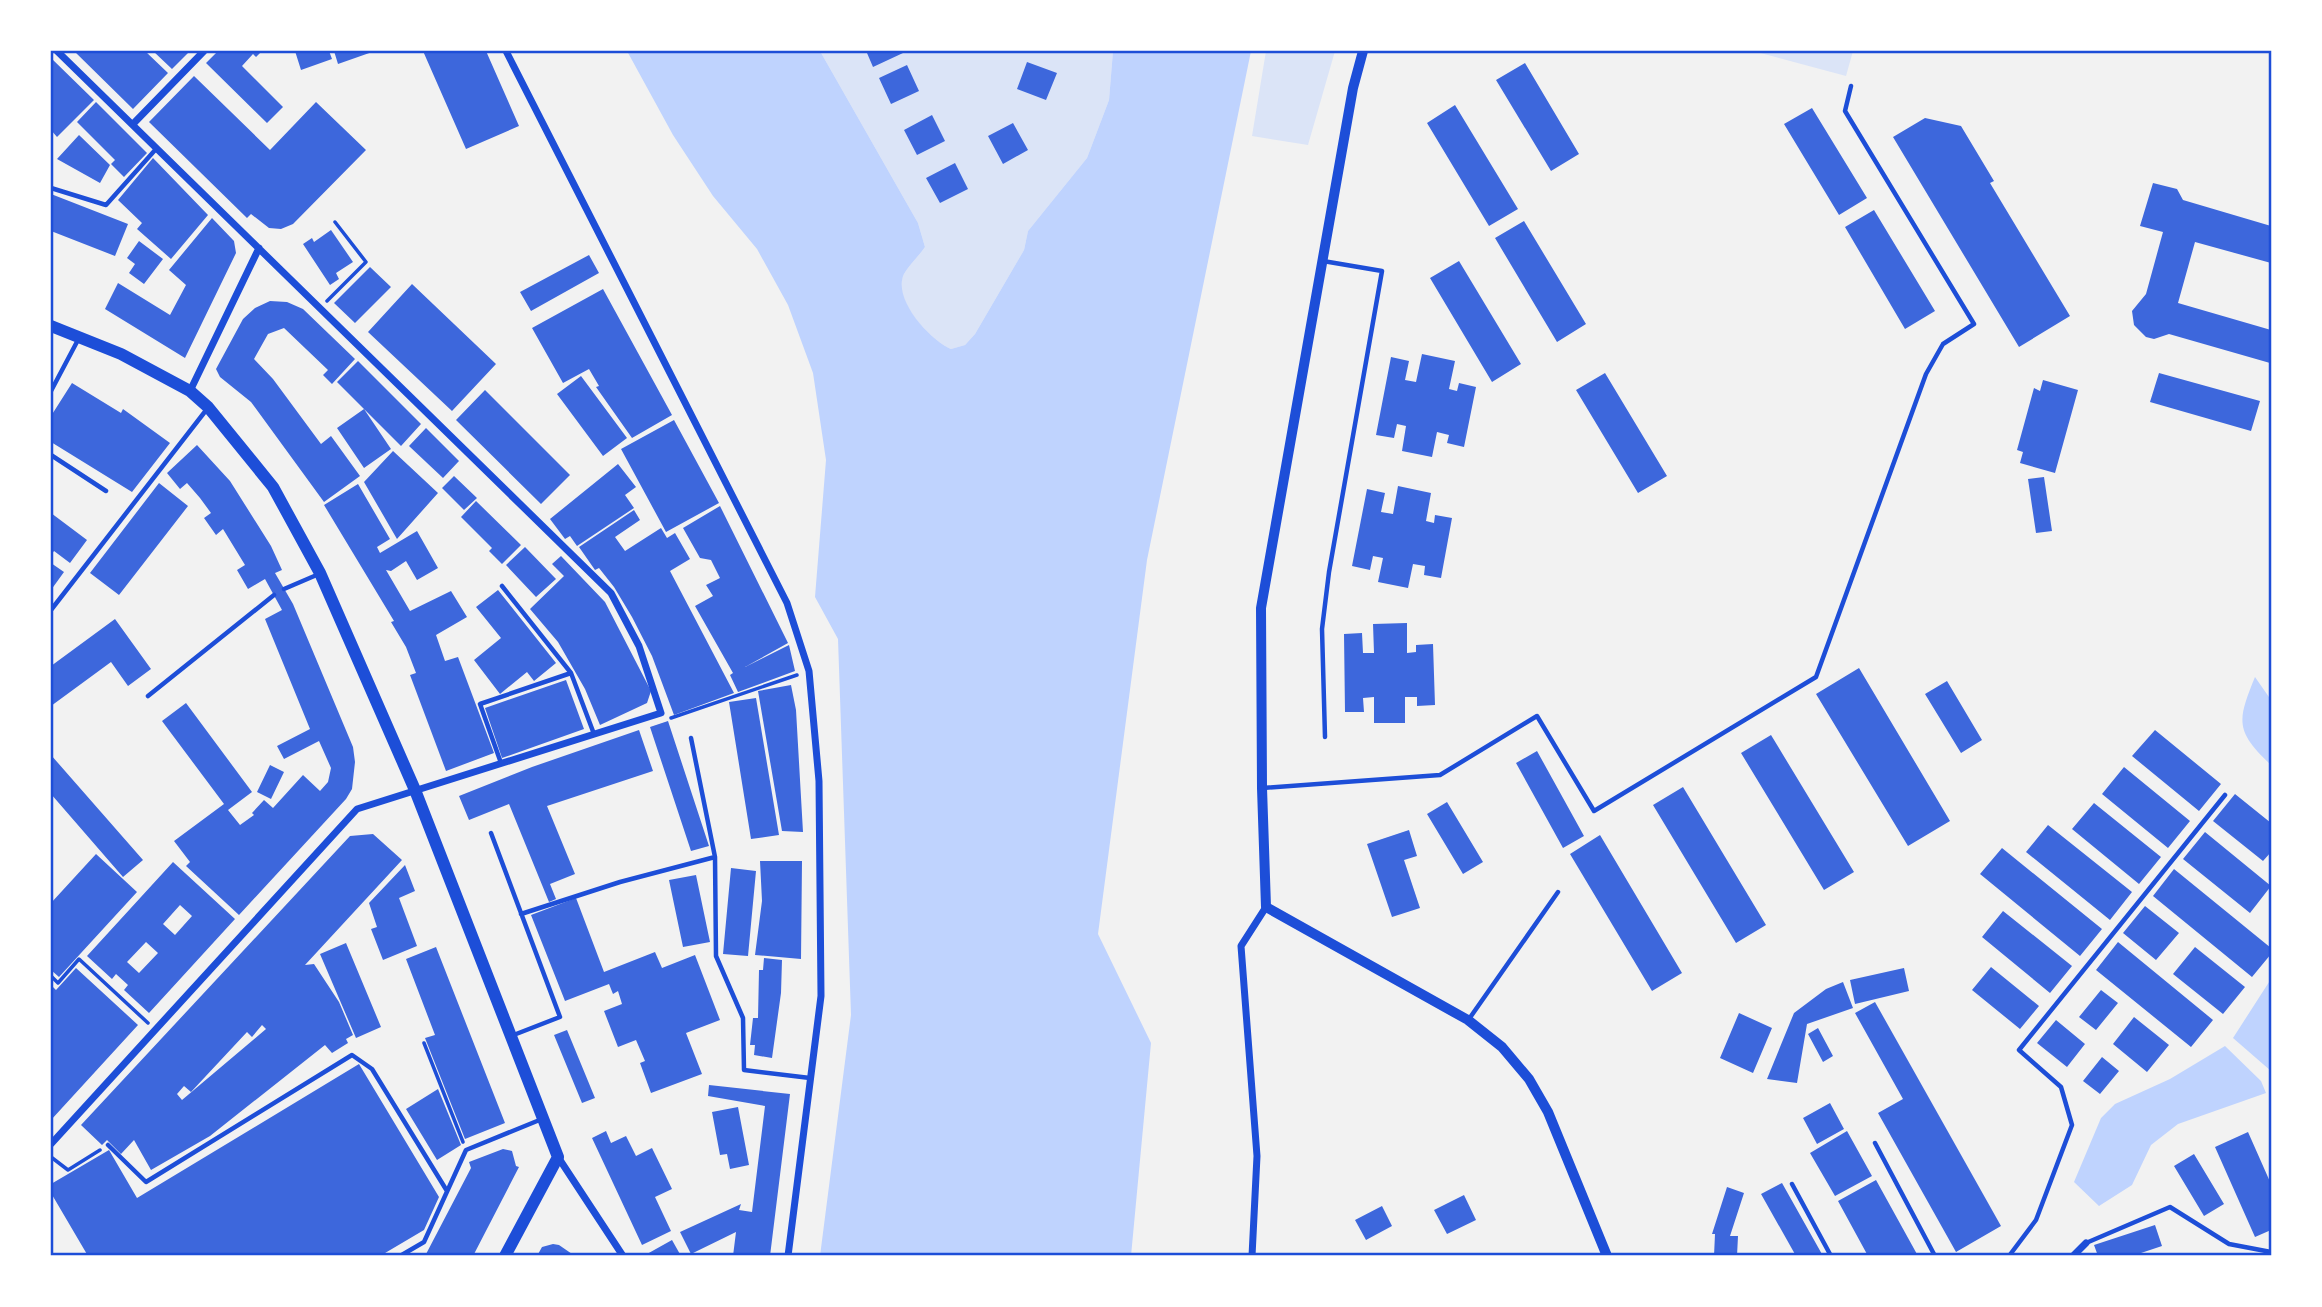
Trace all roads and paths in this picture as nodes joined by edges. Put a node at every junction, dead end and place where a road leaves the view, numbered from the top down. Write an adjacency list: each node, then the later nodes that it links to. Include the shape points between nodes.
1 (57, 51): 6 (street)
2 (204, 51): 6 (street)
3 (506, 51): 25 (street, via 787,603)
4 (1363, 51): 11 (street)
5 (1851, 86): 33 (lane, via 1845,111 1974,324 1943,344 1926,374 1816,677 1594,811 1537,716 1440,775)
6 (133, 124): 7 (street)
7 (157, 148): 8 (lane, via 106,205); 10 (street)
8 (51, 188)
9 (335, 222): 12 (path, via 366,262)
10 (259, 248): 12 (street); 16 (street)
11 (1322, 261): 30 (lane, via 1382,271 1322,629); 33 (street, via 1261,608)
12 (321, 308): 28 (street, via 611,593 639,646)
13 (51, 326): 14 (main road)
14 (79, 337): 15 (lane); 16 (main road)
15 (51, 391)
16 (190, 391): 17 (main road)
17 (208, 407): 20 (main road, via 273,487); 24 (lane)
18 (51, 455): 19 (lane)
19 (106, 491)
20 (320, 573): 22 (lane); 34 (main road)
21 (502, 586): 26 (lane)
22 (284, 589)
23 (274, 594): 27 (lane)
24 (51, 610)
25 (809, 671): 28 (path, via 668,719); 46 (street, via 819,781 821,996)
26 (571, 673): 29 (lane); 32 (lane, via 480,704)
27 (148, 696)
28 (661, 713): 29 (street)
29 (594, 734): 32 (street)
30 (1325, 737)
31 (691, 738): 37 (lane)
32 (501, 763): 34 (street)
33 (1262, 788): 39 (street)
34 (415, 790): 43 (street, via 357,809); 44 (main road)
35 (2225, 794): 66 (lane, via 2019,1049 2061,1087 2072,1125 2036,1220)
36 (491, 833): 40 (lane)
37 (715, 857): 40 (lane); 46 (lane, via 716,956 743,1018 744,1070)
38 (1558, 892): 42 (lane)
39 (1266, 907): 42 (street); 62 (street, via 1241,946 1257,1156)
40 (521, 914): 44 (lane, via 560,1017)
41 (51, 976): 43 (path, via 58,983 79,959)
42 (1468, 1020): 63 (street, via 1502,1047 1529,1079 1548,1112)
43 (155, 1030): 49 (street)
44 (511, 1036): 47 (main road)
45 (424, 1043): 51 (path)
46 (811, 1078): 61 (street)
47 (543, 1119): 51 (lane); 53 (main road)
48 (1875, 1143): 65 (lane)
49 (51, 1144)
50 (108, 1145): 52 (path, via 68,1170); 55 (lane, via 146,1182 352,1055 372,1069)
51 (466, 1150): 55 (lane)
52 (51, 1156)
53 (558, 1157): 59 (main road); 60 (street)
54 (1792, 1184): 64 (lane)
55 (447, 1191): 58 (lane, via 424,1242)
56 (2086, 1244): 57 (lane, via 2170,1207 2229,1244); 67 (street)
57 (2271, 1252)
58 (400, 1256)
59 (505, 1256)
60 (623, 1256)
61 (788, 1256)
62 (1252, 1256)
63 (1607, 1256)
64 (1831, 1256)
65 (1935, 1256)
66 (2009, 1256)
67 (2073, 1256)

